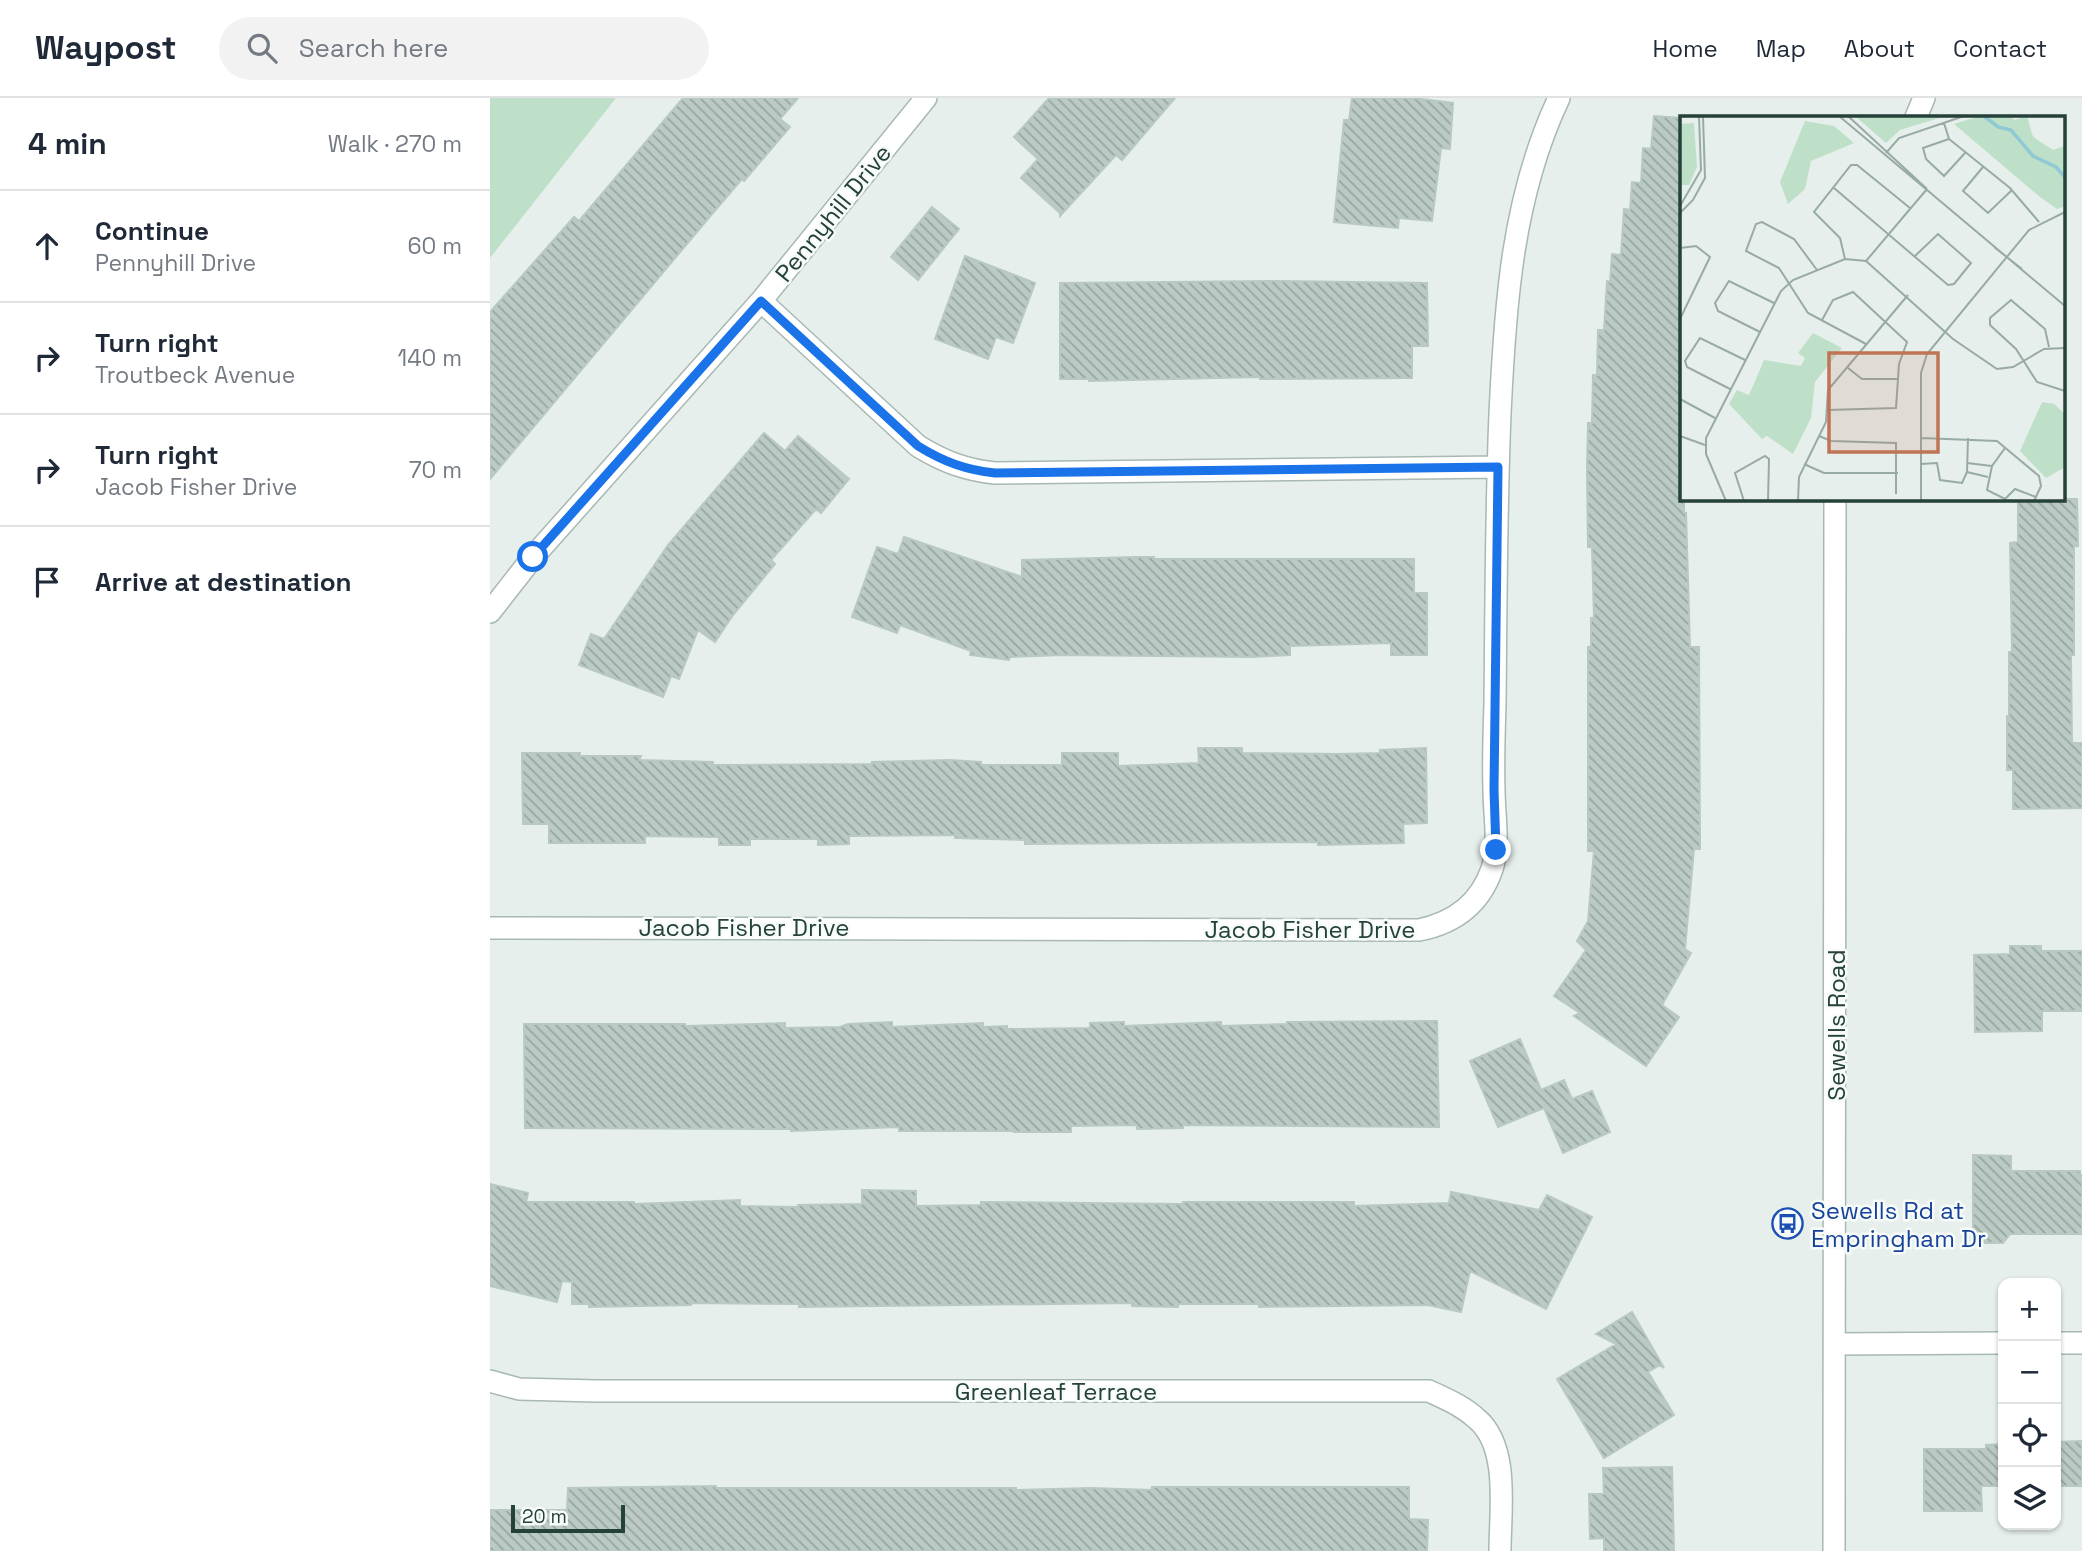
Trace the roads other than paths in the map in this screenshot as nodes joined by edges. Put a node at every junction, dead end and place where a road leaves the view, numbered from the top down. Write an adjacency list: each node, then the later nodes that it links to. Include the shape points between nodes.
1 (926, 98): 5 (street, Pennyhill Drive)
2 (1559, 98): 6 (street, Jacob Fisher Drive, via 1525,193 1511,258)
3 (1924, 98): 4 (street)
4 (1916, 116)
5 (761, 301): 6 (street, via 918,446 968,470); 8 (street, Pennyhill Drive, via 533,557)
6 (1498, 467): 9 (street, Jacob Fisher Drive, via 1496,850 1493,867 1474,902 1435,927)
7 (1835, 500): 13 (street, Sewells Road)
8 (490, 612)
9 (490, 928)
10 (1998, 1343): 13 (street)
11 (2061, 1343): 12 (street)
12 (2082, 1343)
13 (1834, 1344): 16 (street, Sewells Road)
14 (490, 1381): 15 (street, Greenleaf Terrace, via 519,1389 596,1391 1429,1391 1480,1421 1496,1449)
15 (1500, 1551)
16 (1834, 1551)

